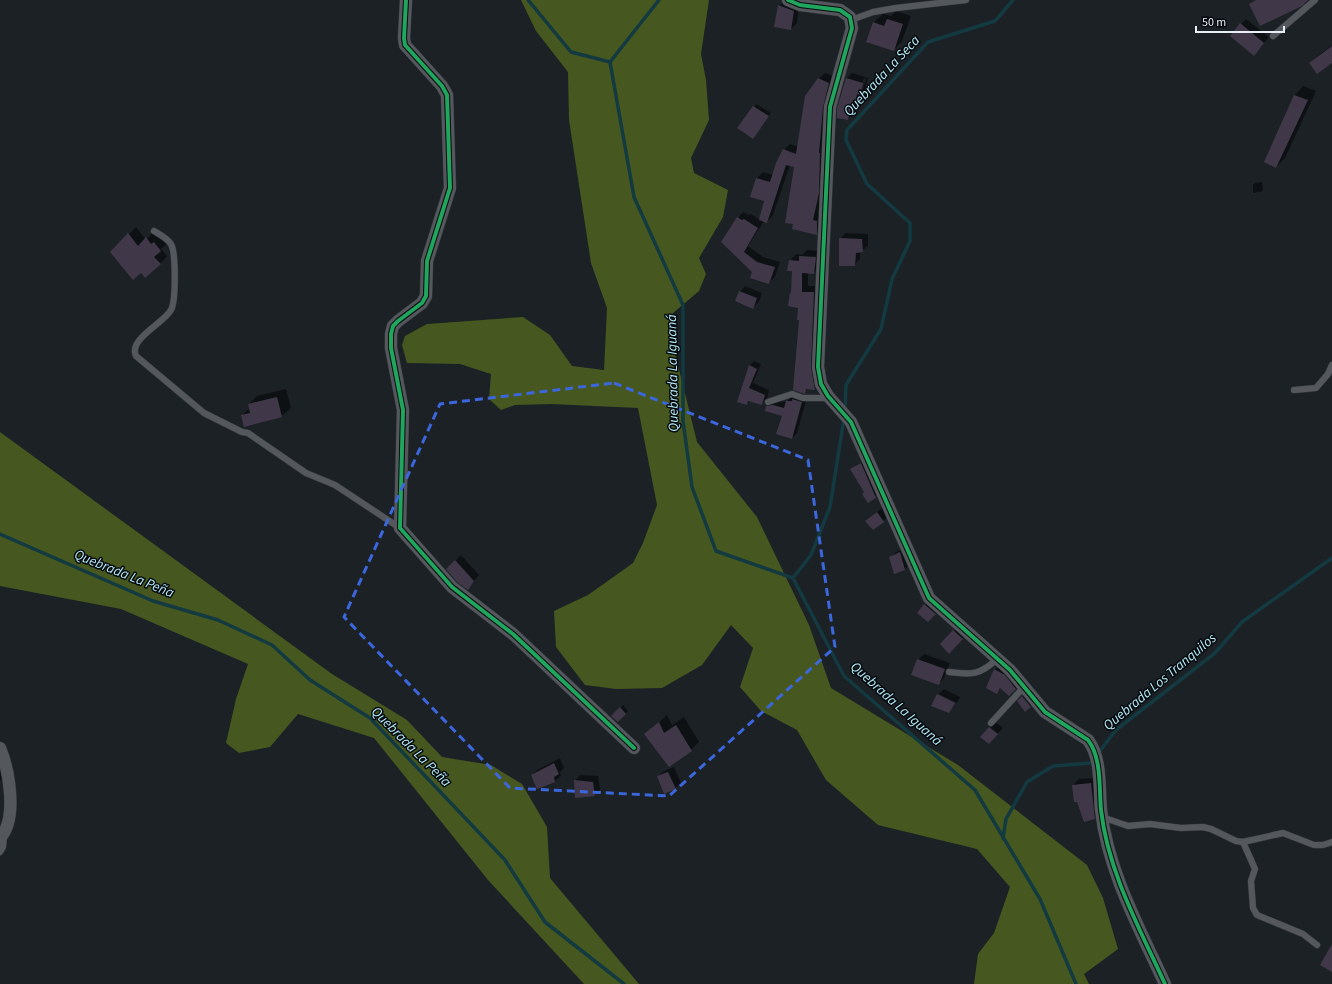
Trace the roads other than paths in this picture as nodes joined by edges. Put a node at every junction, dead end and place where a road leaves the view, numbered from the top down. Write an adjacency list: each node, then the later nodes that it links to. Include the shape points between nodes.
1 (406, 0): 12 (street, via 405,45 447,95 450,188 427,261 426,296 422,303 393,326 391,334 391,348 403,410)
2 (788, 0): 5 (street, via 800,5 840,10)
3 (966, 0): 5 (lane, via 873,12)
4 (1315, 0): 6 (lane)
5 (851, 20): 10 (street, via 852,28 830,107 818,367 821,384)
6 (1273, 36)
7 (154, 231): 12 (lane, via 168,240 173,250 174,303 166,317 136,343 136,356 204,413 248,433 306,473 335,485)
8 (1332, 365): 9 (lane, via 1316,388)
9 (1294, 390)
10 (829, 398): 11 (lane, via 803,398 792,394); 13 (street, via 851,422 926,594)
11 (768, 402)
12 (400, 528): 18 (street, via 452,587 512,634)
13 (997, 659): 14 (lane, via 986,669 968,675); 15 (street)
14 (949, 672)
15 (1024, 687): 16 (lane); 19 (street, via 1045,712 1092,745 1096,759)
16 (991, 723)
17 (0, 748): 20 (street, via 6,762 9,781 9,816)
18 (634, 748)
19 (1102, 817): 21 (lane, via 1128,826 1157,824 1181,828 1203,827); 25 (street, via 1114,866 1125,896)
20 (2, 835): 23 (lane, via 3,847)
21 (1243, 842): 22 (lane, via 1283,832 1314,845); 24 (lane, via 1254,869 1251,881 1253,908 1257,915 1303,934)
22 (1330, 844)
23 (0, 852)
24 (1317, 945)
25 (1165, 984)

